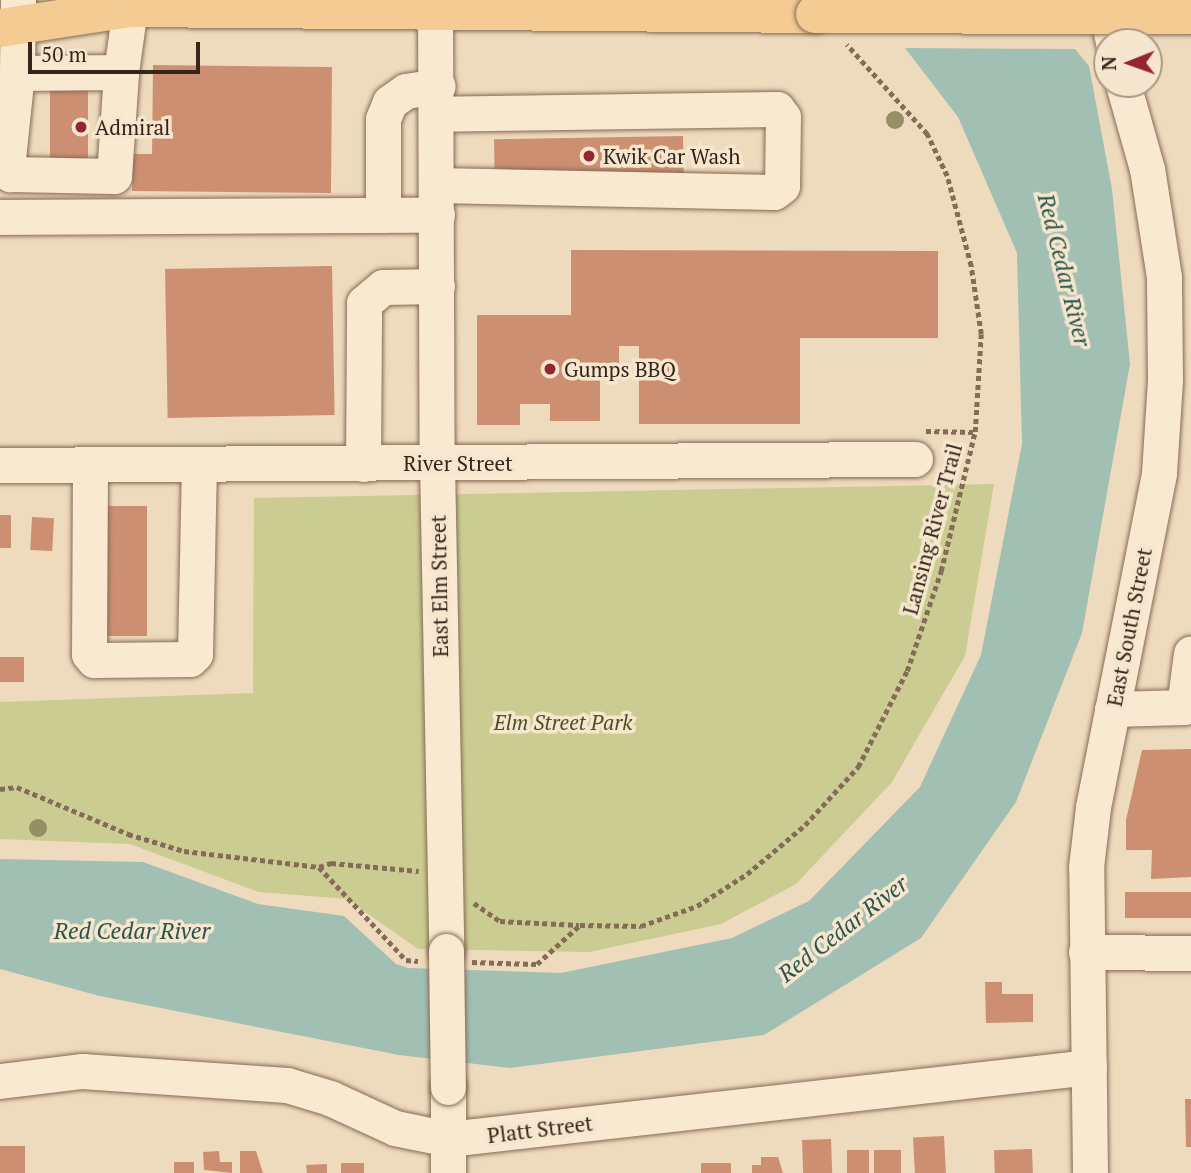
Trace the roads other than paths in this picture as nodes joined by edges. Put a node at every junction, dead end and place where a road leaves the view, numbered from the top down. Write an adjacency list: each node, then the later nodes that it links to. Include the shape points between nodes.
1 (86, 0): 3 (main road)
2 (1104, 0): 7 (street)
3 (127, 4): 4 (main road); 6 (main road); 8 (street)
4 (436, 4): 5 (main road, bridge, via 827,24); 11 (street, East Elm Street)
5 (1191, 15)
6 (12, 19): 9 (street)
7 (1110, 28)
8 (121, 72): 9 (street); 12 (street, via 115,170 110,178 10,174)
9 (17, 74): 12 (street)
10 (1127, 98): 17 (street, East South Street, via 1147,169 1164,277)
11 (438, 100): 13 (street, East Elm Street); 13 (street, via 777,109 783,117 782,186 774,192); 14 (street, via 406,91 390,102 383,119)
12 (5, 109)
13 (437, 200): 14 (street); 16 (street, East Elm Street)
14 (383, 215): 15 (street)
15 (0, 217)
16 (437, 286): 19 (street, East Elm Street); 21 (street, via 383,287 363,303)
17 (1178, 327): 26 (street, East South Street, via 1159,473)
18 (915, 459): 19 (street, River Street)
19 (437, 463): 21 (street, River Street); 31 (street, East Elm Street, bridge)
20 (199, 464): 21 (street, River Street); 23 (street, River Street); 23 (street, via 195,654 190,659 94,660 89,654)
21 (362, 464)
22 (0, 465): 23 (street, River Street)
23 (90, 465)
24 (1191, 653): 25 (street)
25 (1188, 708): 26 (street)
26 (1112, 709): 27 (street, East South Street, via 1086,867)
27 (1086, 952): 28 (street); 29 (street, East South Street)
28 (1191, 953)
29 (1089, 1067): 31 (street, Platt Street); 32 (street, East South Street)
30 (0, 1081): 31 (street, Platt Street, via 82,1071 287,1085 330,1098)
31 (448, 1156)
32 (1090, 1173)

